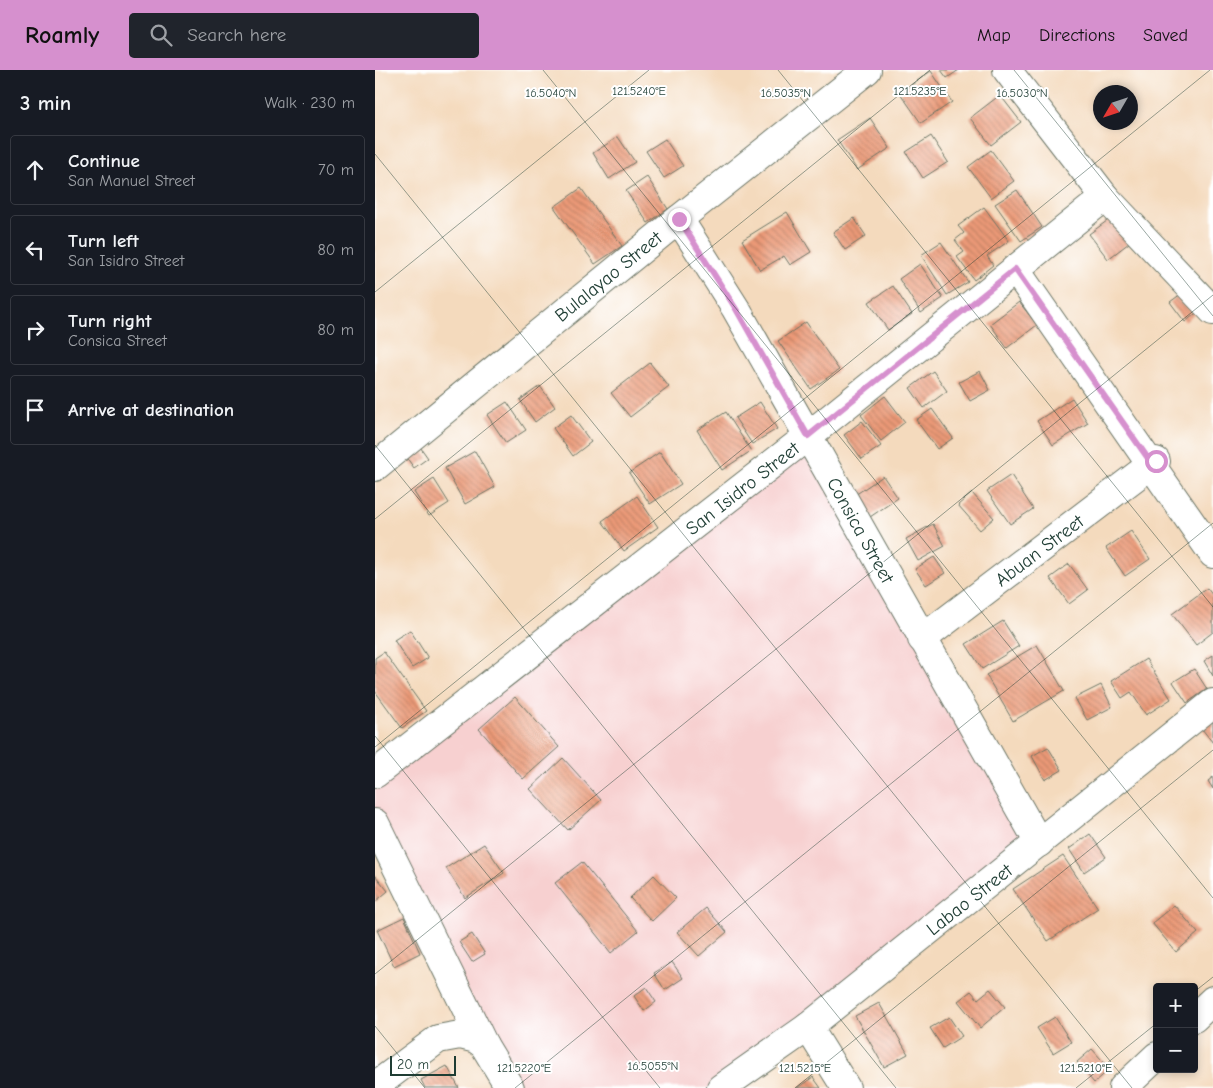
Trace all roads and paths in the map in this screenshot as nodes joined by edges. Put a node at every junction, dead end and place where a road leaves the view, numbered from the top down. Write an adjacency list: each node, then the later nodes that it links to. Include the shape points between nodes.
1 (867, 70): 4 (street, Bulalayao Street)
2 (1007, 70): 3 (street)
3 (1105, 197): 5 (street, San Isidro Street); 6 (street)
4 (679, 219): 7 (street, Consica Street, via 736,309); 9 (street, Bulalayao Street)
5 (1015, 269): 7 (street, San Isidro Street); 8 (street)
6 (1213, 311)
7 (808, 436): 11 (street, Consica Street); 13 (street, San Isidro Street)
8 (1154, 463): 10 (street); 11 (street, Abuan Street)
9 (375, 467)
10 (1213, 554)
11 (922, 639): 15 (street, Consica Street)
12 (1213, 703): 15 (street, Labao Street)
13 (375, 774)
14 (375, 823): 19 (street)
15 (1039, 843): 18 (street, Labao Street)
16 (1213, 1000): 17 (street)
17 (1198, 1014)
18 (808, 1027): 23 (street, Labao Street); 24 (street)
19 (485, 1045): 21 (street, via 477,1039 460,1035 438,1039); 22 (street)
20 (1153, 1060): 25 (street)
21 (375, 1086)
22 (510, 1088)
23 (721, 1088)
24 (846, 1088)
25 (1123, 1088)

